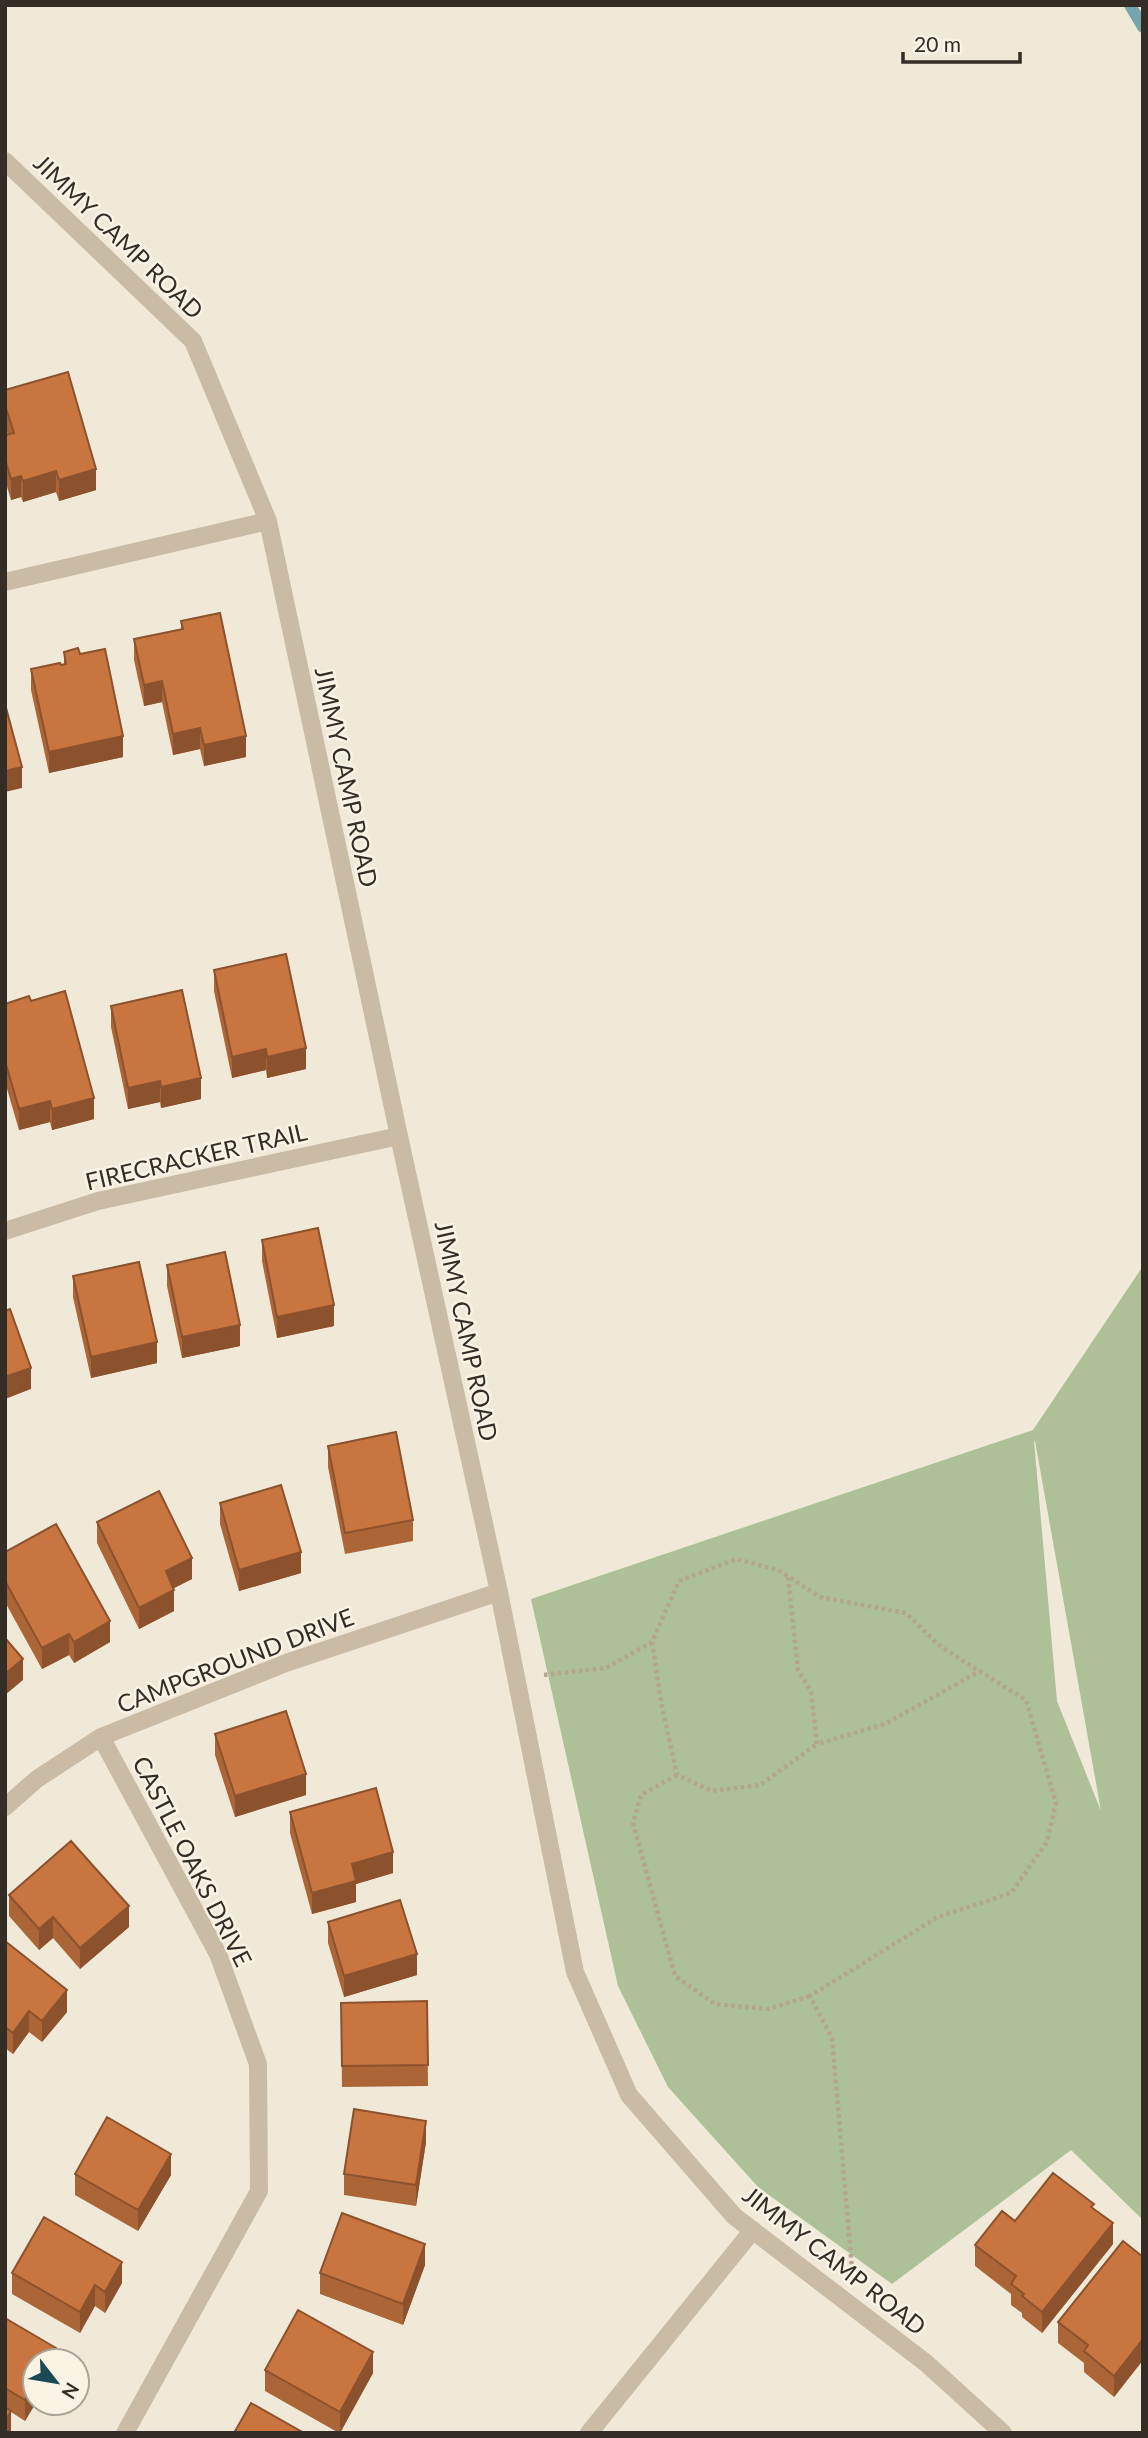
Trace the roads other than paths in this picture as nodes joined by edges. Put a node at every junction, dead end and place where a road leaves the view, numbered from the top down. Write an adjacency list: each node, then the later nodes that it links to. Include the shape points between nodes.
1 (5, 161): 2 (street, JIMMY CAMP ROAD, via 193,341)
2 (268, 521): 3 (street); 4 (street, JIMMY CAMP ROAD)
3 (5, 582)
4 (399, 1136): 5 (street, FIRECRACKER TRAIL, via 98,1201); 6 (street, JIMMY CAMP ROAD)
5 (5, 1231)
6 (499, 1592): 7 (street, CAMPGROUND DRIVE, via 286,1663); 9 (street, JIMMY CAMP ROAD, via 575,1972 629,2095 734,2216)
7 (101, 1737): 8 (street, CAMPGROUND DRIVE, via 37,1779); 10 (street, CASTLE OAKS DRIVE, via 218,1954 258,2064 259,2191)
8 (5, 1807)
9 (753, 2230): 11 (street); 12 (street, JIMMY CAMP ROAD, via 926,2363)
10 (125, 2433)
11 (589, 2433)
12 (1003, 2433)

